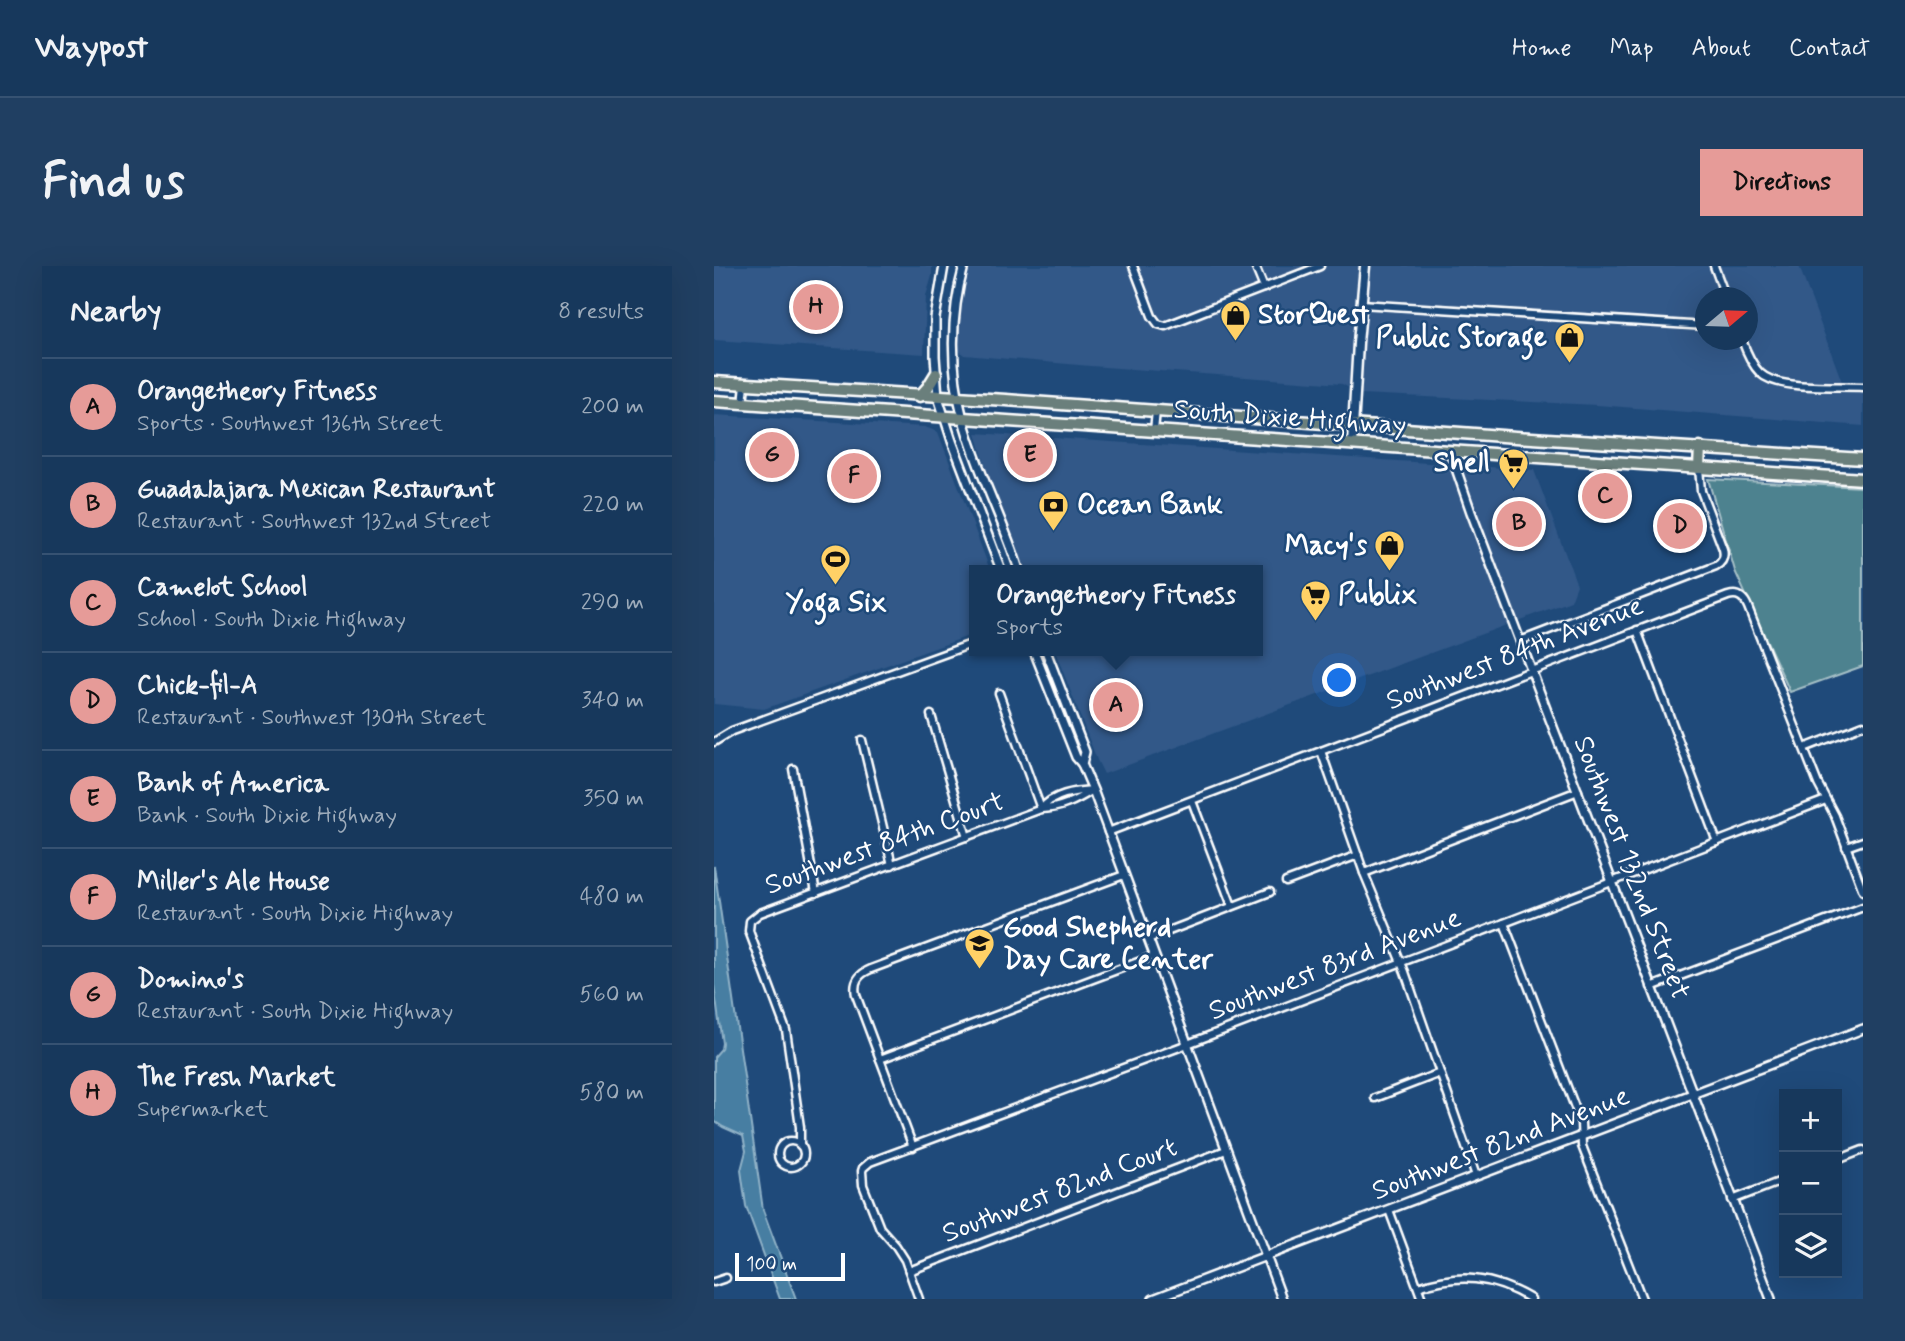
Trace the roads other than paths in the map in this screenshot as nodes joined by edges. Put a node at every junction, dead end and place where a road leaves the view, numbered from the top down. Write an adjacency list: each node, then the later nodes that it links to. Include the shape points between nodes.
1 (944, 266): 13 (street, via 935,318)
2 (964, 266): 19 (street, via 954,324)
3 (1133, 266): 9 (street, via 1158,324 1169,325)
4 (1255, 266): 9 (street)
5 (1320, 266): 9 (street)
6 (1365, 266): 10 (main road)
7 (1714, 266): 8 (street)
8 (1722, 287)
9 (1264, 288)
10 (1361, 304): 11 (street); 25 (main road)
11 (1695, 325)
12 (1746, 350): 16 (street, via 1759,372 1771,381)
13 (936, 374): 17 (highway); 18 (street)
14 (714, 382): 15 (highway, South Dixie Highway)
15 (745, 384): 17 (highway, South Dixie Highway); 21 (street)
16 (1863, 387)
17 (920, 396): 18 (highway, South Dixie Highway)
18 (938, 397): 19 (highway, South Dixie Highway); 23 (street)
19 (958, 397): 22 (highway, South Dixie Highway); 24 (street)
20 (714, 401): 21 (highway, South Dixie Highway)
21 (743, 404): 23 (highway, South Dixie Highway)
22 (1156, 411): 25 (highway, South Dixie Highway); 26 (street)
23 (944, 418): 24 (highway, South Dixie Highway); 34 (street)
24 (963, 419): 26 (highway, South Dixie Highway); 35 (street)
25 (1353, 425): 27 (highway, South Dixie Highway); 28 (main road)
26 (1154, 431): 28 (highway, South Dixie Highway)
27 (1452, 432): 29 (highway, South Dixie Highway); 30 (highway)
28 (1352, 445): 30 (highway, South Dixie Highway)
29 (1700, 447): 31 (highway, South Dixie Highway); 32 (highway)
30 (1450, 451): 32 (highway, South Dixie Highway); 37 (street, Southwest 132nd Street)
31 (1863, 458)
32 (1699, 468): 33 (highway, South Dixie Highway); 37 (street, via 1701,491 1723,560)
33 (1863, 480)
34 (999, 565)
35 (1016, 565)
36 (1637, 630): 41 (street, Southwest 84th Avenue); 47 (street, Southwest 84th Avenue, via 1728,596 1742,596); 59 (street)
37 (1520, 641): 41 (street, Southwest 132nd Street)
38 (969, 645): 46 (street, via 732,731)
39 (1036, 656): 49 (street)
40 (1048, 656): 49 (street, via 1085,752)
41 (1531, 671): 48 (street, Southwest 84th Avenue); 52 (street, Southwest 132nd Street)
42 (999, 693): 55 (street)
43 (931, 715): 57 (street)
44 (1863, 725): 47 (street)
45 (862, 740): 62 (street)
46 (714, 742)
47 (1804, 748): 53 (street)
48 (1321, 751): 54 (street, Southwest 84th Avenue); 61 (street)
49 (1082, 764): 51 (street)
50 (793, 769): 69 (street)
51 (1093, 790): 55 (street, Southwest 84th Court, via 1048,801); 56 (street)
52 (1578, 791): 63 (street); 66 (street, Southwest 132nd Street)
53 (1826, 800): 59 (street, Southwest 83rd Avenue); 60 (street)
54 (1192, 801): 56 (street, Southwest 84th Avenue); 70 (street)
55 (1041, 809): 57 (street, Southwest 84th Court)
56 (1108, 832): 64 (street)
57 (967, 837): 62 (street, Southwest 84th Court)
58 (1863, 841): 60 (street)
59 (1717, 842): 66 (street, Southwest 83rd Avenue)
60 (1846, 847): 67 (street)
61 (1358, 855): 63 (street); 65 (street)
62 (892, 865): 69 (street, Southwest 84th Court)
63 (1364, 873): 75 (street)
64 (1124, 875): 73 (street); 79 (street, via 857,978 856,995)
65 (1286, 882)
66 (1611, 882): 72 (street, Southwest 83rd Avenue); 76 (street, Southwest 132nd Street)
67 (1863, 891)
68 (1270, 892): 70 (street)
69 (816, 893): 84 (street, Southwest 84th Court, via 757,914 749,924 786,1030)
70 (1232, 906): 73 (street)
71 (1863, 907): 76 (street)
72 (1504, 923): 75 (street, Southwest 83rd Avenue); 83 (street, via 1581,1123)
73 (1147, 939): 74 (street)
74 (1154, 956): 78 (street); 79 (street)
75 (1401, 963): 78 (street, Southwest 83rd Avenue); 80 (street)
76 (1651, 986): 81 (street, Southwest 132nd Street)
77 (1863, 1029): 81 (street, Southwest 82nd Avenue)
78 (1187, 1045): 85 (street, Southwest 83rd Avenue); 86 (street)
79 (880, 1059): 85 (street)
80 (1440, 1073): 82 (street); 89 (street)
81 (1692, 1093): 83 (street, Southwest 82nd Avenue); 91 (street, Southwest 132nd Street)
82 (1375, 1098)
83 (1582, 1136): 89 (street, Southwest 82nd Avenue); 104 (street)
84 (800, 1145): 84 (street, via 787,1141 780,1146 781,1163 789,1167 800,1163)
85 (913, 1147): 94 (street, Southwest 83rd Avenue, via 870,1162 862,1171 876,1220)
86 (1226, 1150): 93 (street); 94 (street, Southwest 82nd Court)
87 (1863, 1150): 88 (street)
88 (1842, 1158)
89 (1476, 1176): 92 (street, Southwest 82nd Avenue)
90 (1779, 1182): 91 (street)
91 (1732, 1199): 105 (street, Southwest 132nd Street)
92 (1389, 1210): 93 (street, Southwest 82nd Avenue); 97 (street)
93 (1265, 1256): 98 (street, Southwest 82nd Avenue); 101 (street)
94 (909, 1270): 99 (street)
95 (726, 1278): 96 (street)
96 (714, 1282)
97 (1418, 1287): 102 (street); 103 (street, via 1475,1278)
98 (1166, 1297): 100 (street, Southwest 82nd Avenue)
99 (919, 1299)
100 (1153, 1299)
101 (1282, 1299)
102 (1422, 1299)
103 (1531, 1299)
104 (1642, 1299)
105 (1771, 1299)

